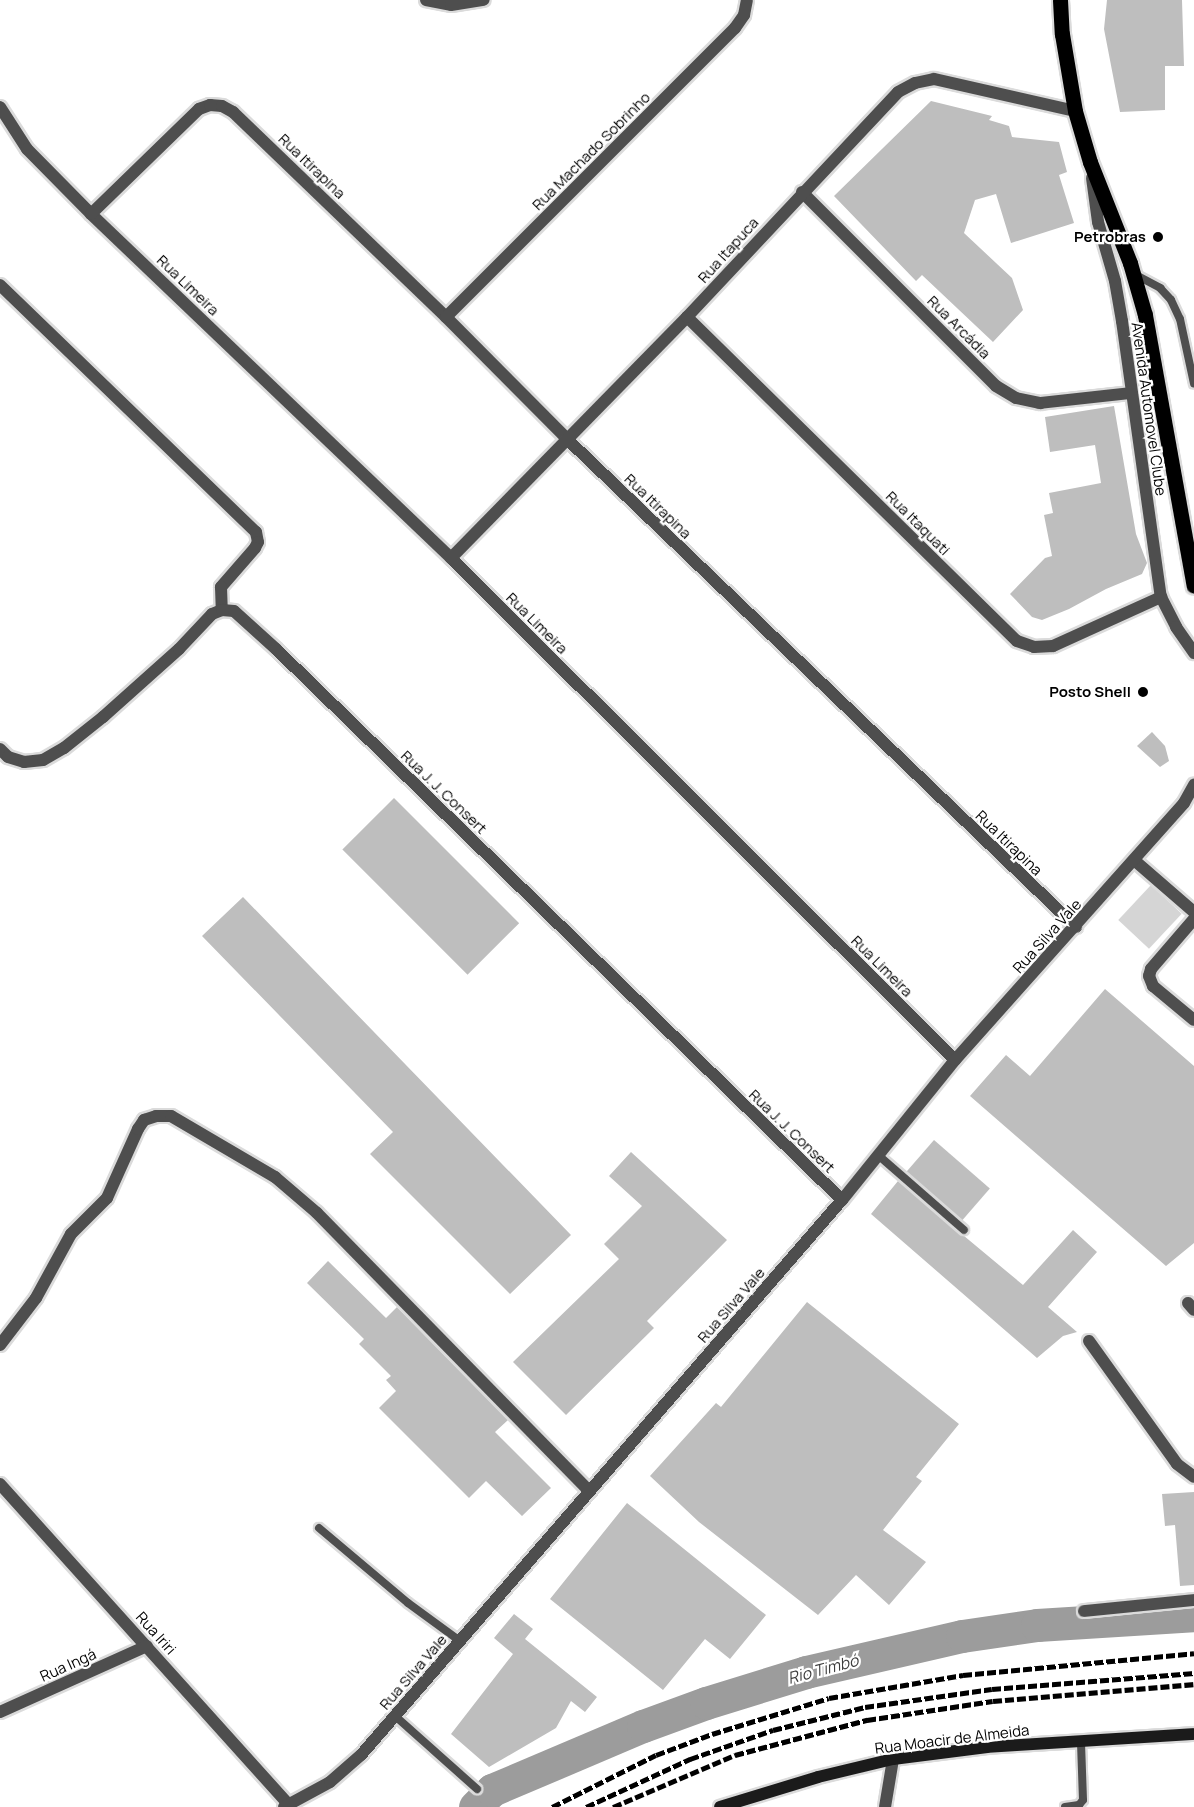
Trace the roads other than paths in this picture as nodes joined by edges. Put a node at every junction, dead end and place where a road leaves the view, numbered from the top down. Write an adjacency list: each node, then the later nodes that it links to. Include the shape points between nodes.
1 (426, 0): 2 (street, via 451,4)
2 (484, 0)
3 (747, 0): 12 (street, Rua Machado Sobrinho, via 744,15 735,28)
4 (1060, 0): 6 (main road)
5 (0, 107): 9 (street, Rua Limeira, via 27,149)
6 (1075, 111): 7 (main road); 8 (street, Rua Itapuca, via 948,81 915,82 898,92)
7 (1090, 162): 10 (main road); 15 (street, Avenida Automovel Clube, via 1098,222 1120,311)
8 (802, 192): 13 (street, Rua Itapuca); 15 (street, Rua Arcádia, via 996,386 1016,398 1040,403)
9 (92, 214): 12 (street, Rua Itirapina, via 190,115 210,105 222,106 243,119); 17 (street, Rua Limeira)
10 (1133, 273): 14 (lane, via 1160,288 1172,300); 18 (main road, via 1145,315)
11 (0, 285): 20 (street, via 256,532 255,548 221,587)
12 (446, 317): 16 (street, Rua Itirapina)
13 (687, 317): 16 (street, Rua Itapuca); 19 (street, Rua Itaquati, via 1017,641 1053,646)
14 (1194, 384)
15 (1130, 393): 19 (street, Avenida Automovel Clube)
16 (567, 440): 17 (street, Rua Itapuca); 28 (street, Rua Itirapina)
17 (451, 558): 30 (street, Rua Limeira)
18 (1193, 578)
19 (1161, 597): 21 (street, Avenida Automovel Clube)
20 (222, 610): 22 (street, via 212,614 171,656 64,748 42,760 24,762); 32 (street, Rua J. J. Consert, via 242,616)
21 (1194, 652)
22 (0, 750)
23 (1194, 785): 24 (street, Rua Silva Vale)
24 (1189, 801): 25 (street, Rua Silva Vale)
25 (1134, 860): 26 (street); 28 (street, Rua Silva Vale)
26 (1194, 912)
27 (1194, 919): 29 (street, via 1149,976 1153,986)
28 (1076, 927): 30 (street, Rua Silva Vale)
29 (1194, 1020)
30 (955, 1060): 31 (street, Rua Silva Vale)
31 (878, 1155): 32 (street, Rua Silva Vale); 33 (lane)
32 (842, 1200): 38 (street, Rua Silva Vale)
33 (964, 1230)
34 (1089, 1341): 36 (street, via 1177,1464)
35 (0, 1345): 38 (street, via 36,1298 71,1234 107,1198 144,1120 171,1116 275,1177 317,1213)
36 (1194, 1477)
37 (0, 1484): 43 (street, Rua Iriri)
38 (589, 1491): 42 (street, Rua Silva Vale)
39 (320, 1528): 42 (lane, via 408,1603)
40 (1194, 1600): 41 (street)
41 (1084, 1611)
42 (460, 1641): 45 (street, Rua Silva Vale)
43 (147, 1646): 44 (street, Rua Ingá); 50 (street, Rua Iriri)
44 (0, 1712)
45 (395, 1716): 49 (lane); 50 (street, Rua Silva Vale, via 348,1769)
46 (1194, 1734): 47 (main road, Rua Moacir de Almeida)
47 (1081, 1742): 48 (main road, Rua Moacir de Almeida, via 987,1747); 53 (lane, via 1083,1800 1079,1805)
48 (893, 1759): 51 (main road, Rua Moacir de Almeida); 52 (street)
49 (477, 1790)
50 (286, 1806)
51 (720, 1807)
52 (885, 1807)
53 (1065, 1807)

